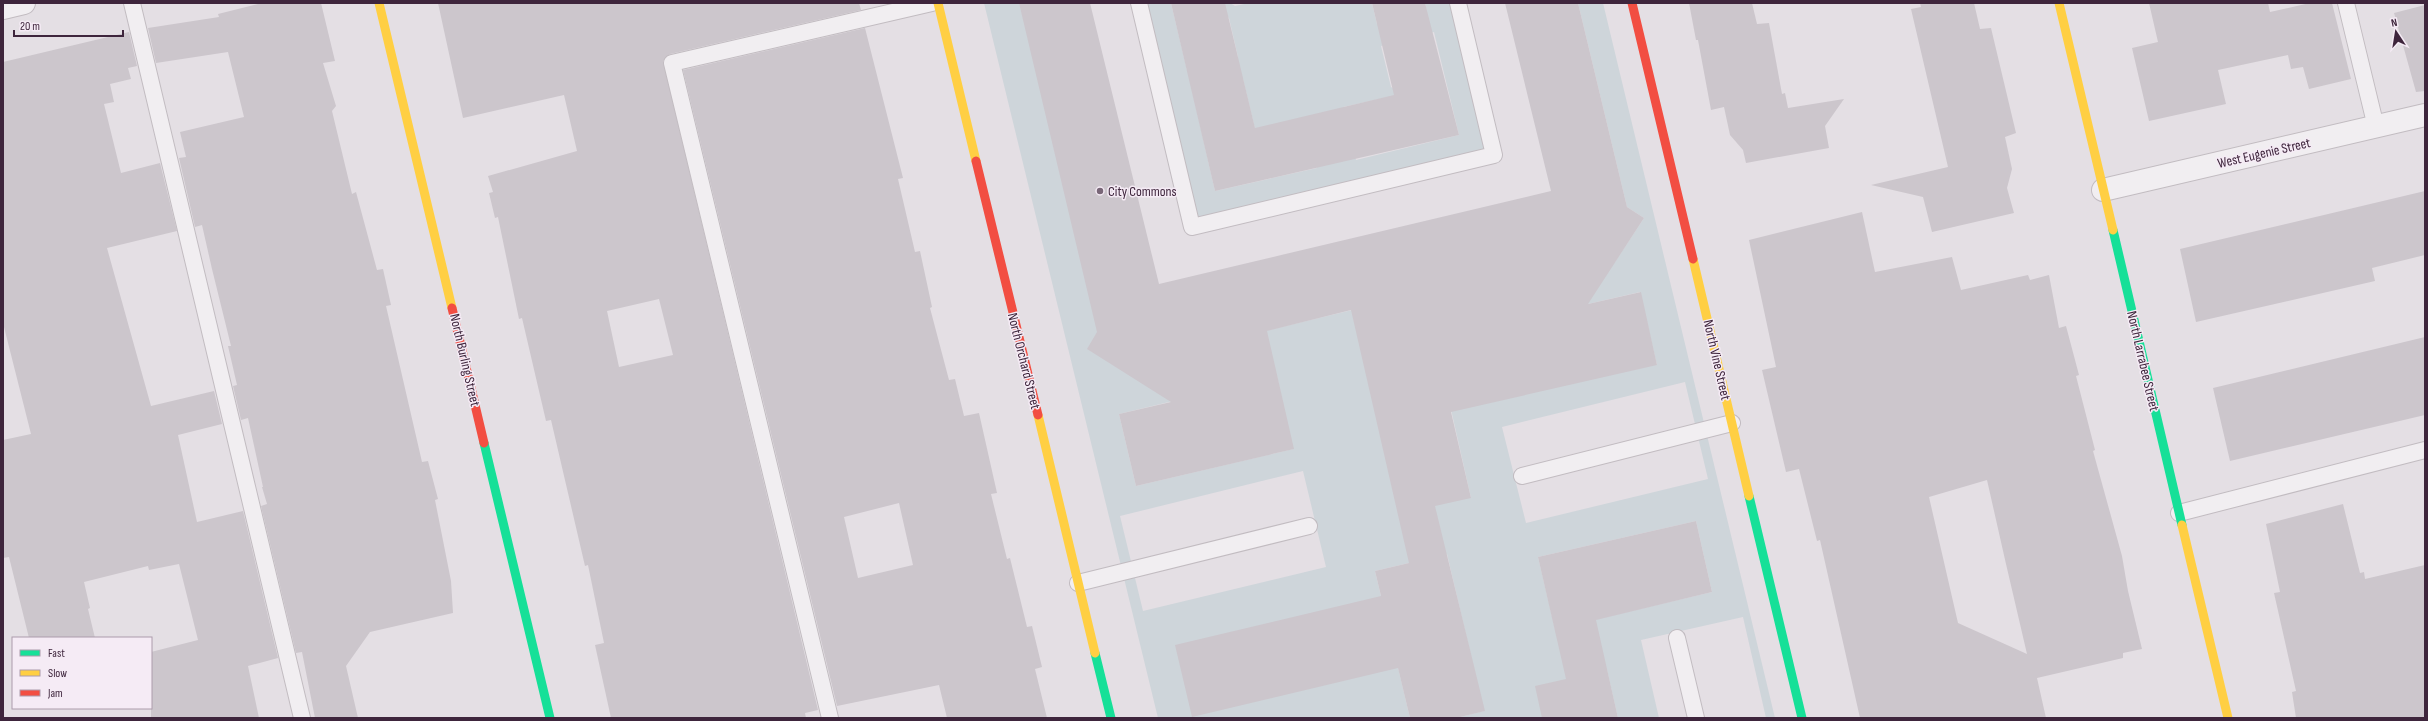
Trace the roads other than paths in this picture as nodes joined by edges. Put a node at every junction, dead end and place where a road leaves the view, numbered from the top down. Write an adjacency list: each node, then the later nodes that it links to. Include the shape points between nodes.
1 (24, 3): 11 (street)
2 (132, 3): 22 (lane)
3 (379, 3): 23 (street, North Burling Street)
4 (932, 3): 24 (lane, via 672,63)
5 (938, 3): 20 (street, North Orchard Street)
6 (1139, 3): 7 (lane, via 1192,226 1494,155)
7 (1458, 3)
8 (1632, 3): 15 (street, North Vine Street)
9 (2059, 3): 14 (street, North Larrabee Street)
10 (2346, 3): 13 (lane)
11 (3, 8)
12 (2425, 115): 13 (street, West Eugenie Street)
13 (2376, 127): 14 (street, West Eugenie Street)
14 (2103, 190): 18 (street, North Larrabee Street)
15 (1732, 423): 17 (lane); 27 (street, North Vine Street)
16 (2425, 450): 18 (lane)
17 (1522, 476)
18 (2179, 513): 28 (street, North Larrabee Street)
19 (1309, 526): 20 (lane)
20 (1078, 583): 25 (street, North Orchard Street)
21 (1677, 638): 26 (lane)
22 (302, 718)
23 (550, 718)
24 (830, 718)
25 (1111, 718)
26 (1696, 718)
27 (1802, 718)
28 (2228, 718)

